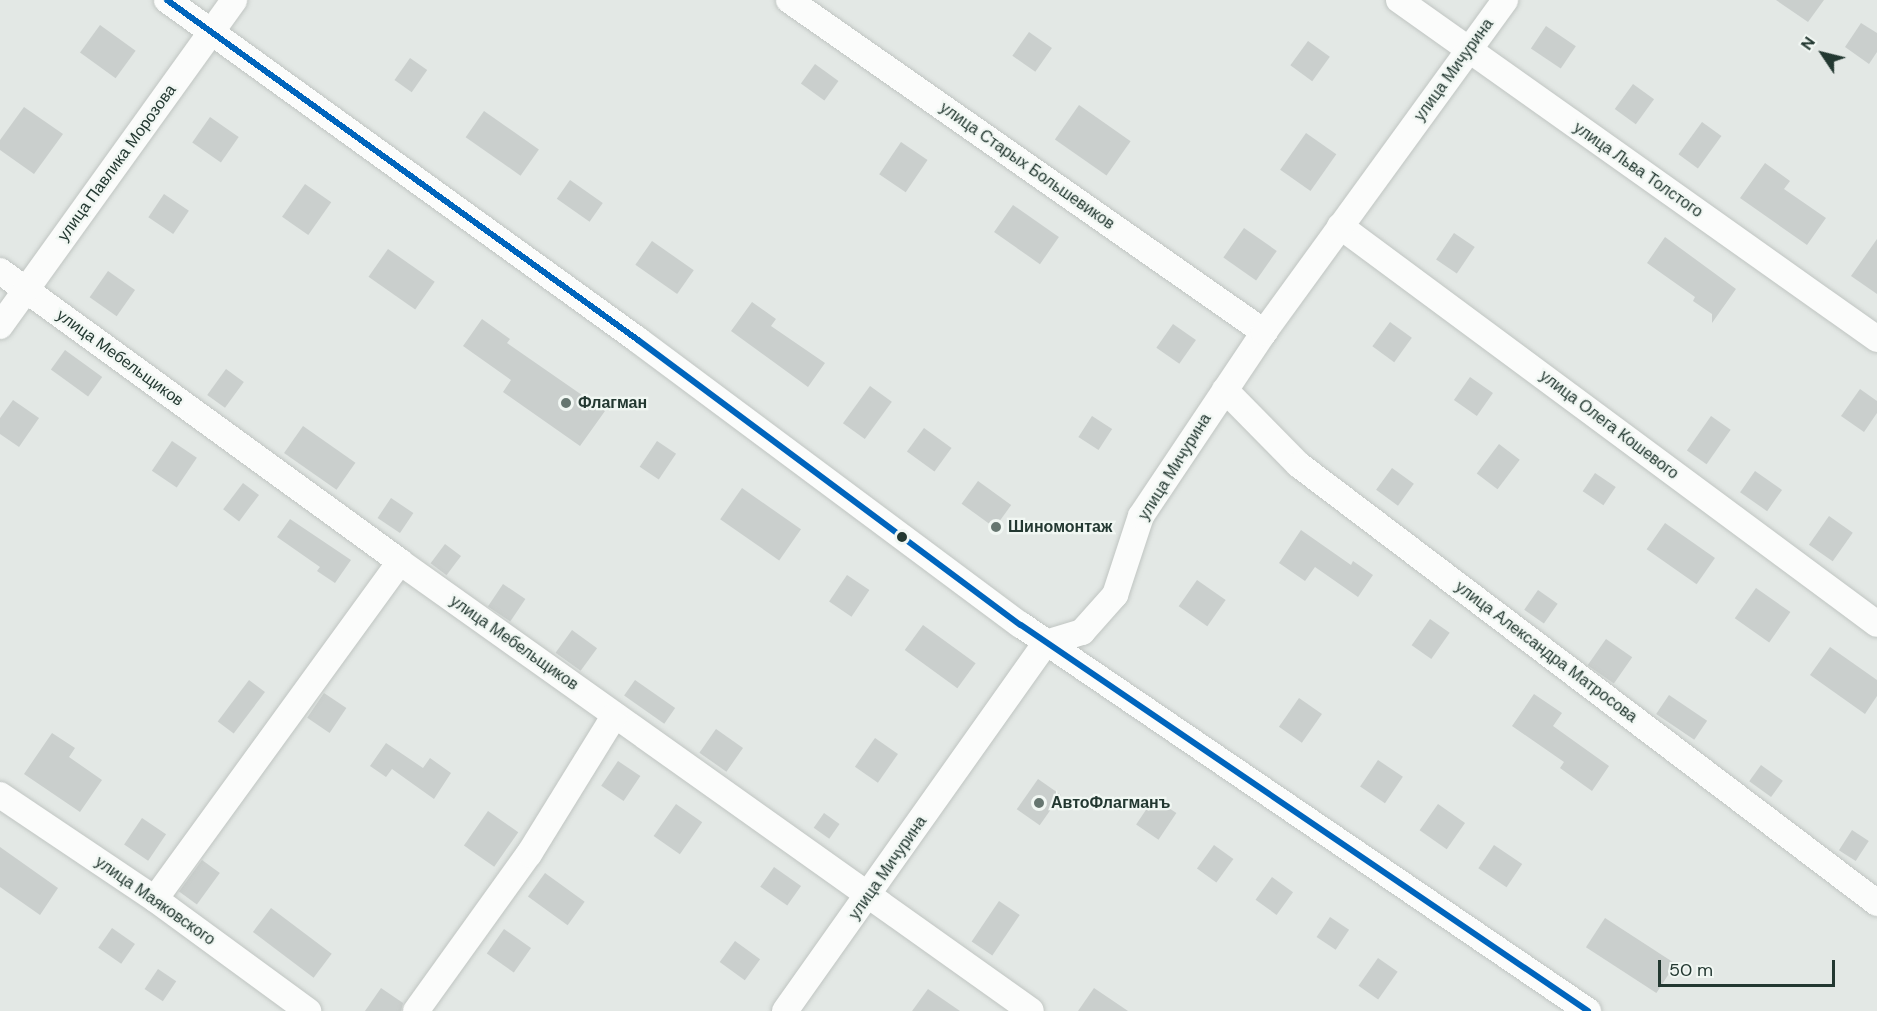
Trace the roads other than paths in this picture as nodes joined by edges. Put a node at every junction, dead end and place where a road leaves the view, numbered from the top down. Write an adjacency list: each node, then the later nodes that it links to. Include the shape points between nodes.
1 (167, 0): 6 (street)
2 (234, 0): 6 (street, улица Павлика Морозова)
3 (789, 0): 12 (street, улица Старых Большевиков)
4 (1399, 0): 7 (street, улица Льва Толстого)
5 (1505, 0): 7 (street, улица Мичурина)
6 (212, 32): 10 (street, улица Павлика Морозова); 17 (street, via 638,340)
7 (1470, 50): 8 (street, улица Мичурина); 13 (street, улица Льва Толстого)
8 (1340, 226): 12 (street, улица Мичурина); 16 (street, улица Олега Кошевого)
9 (0, 271): 10 (street, улица Мебельщиков)
10 (26, 289): 11 (street, улица Павлика Морозова); 15 (street, улица Мебельщиков)
11 (0, 326)
12 (1264, 332): 14 (street, улица Мичурина)
13 (1877, 339)
14 (1225, 390): 17 (street, улица Мичурина, via 1141,516 1115,595 1082,633); 22 (street, улица Александра Матросова, via 1299,465)
15 (400, 562): 18 (street, улица Мебельщиков); 21 (street)
16 (1877, 624)
17 (1046, 643): 20 (street, улица Мичурина); 27 (street)
18 (615, 715): 20 (street, улица Мебельщиков); 24 (street, via 529,854)
19 (0, 795): 21 (street, улица Маяковского)
20 (869, 895): 25 (street, улица Мичурина); 26 (street, улица Мебельщиков)
21 (155, 899): 23 (street, улица Маяковского)
22 (1877, 903)
23 (308, 1011)
24 (416, 1011)
25 (785, 1011)
26 (1031, 1011)
27 (1588, 1011)

